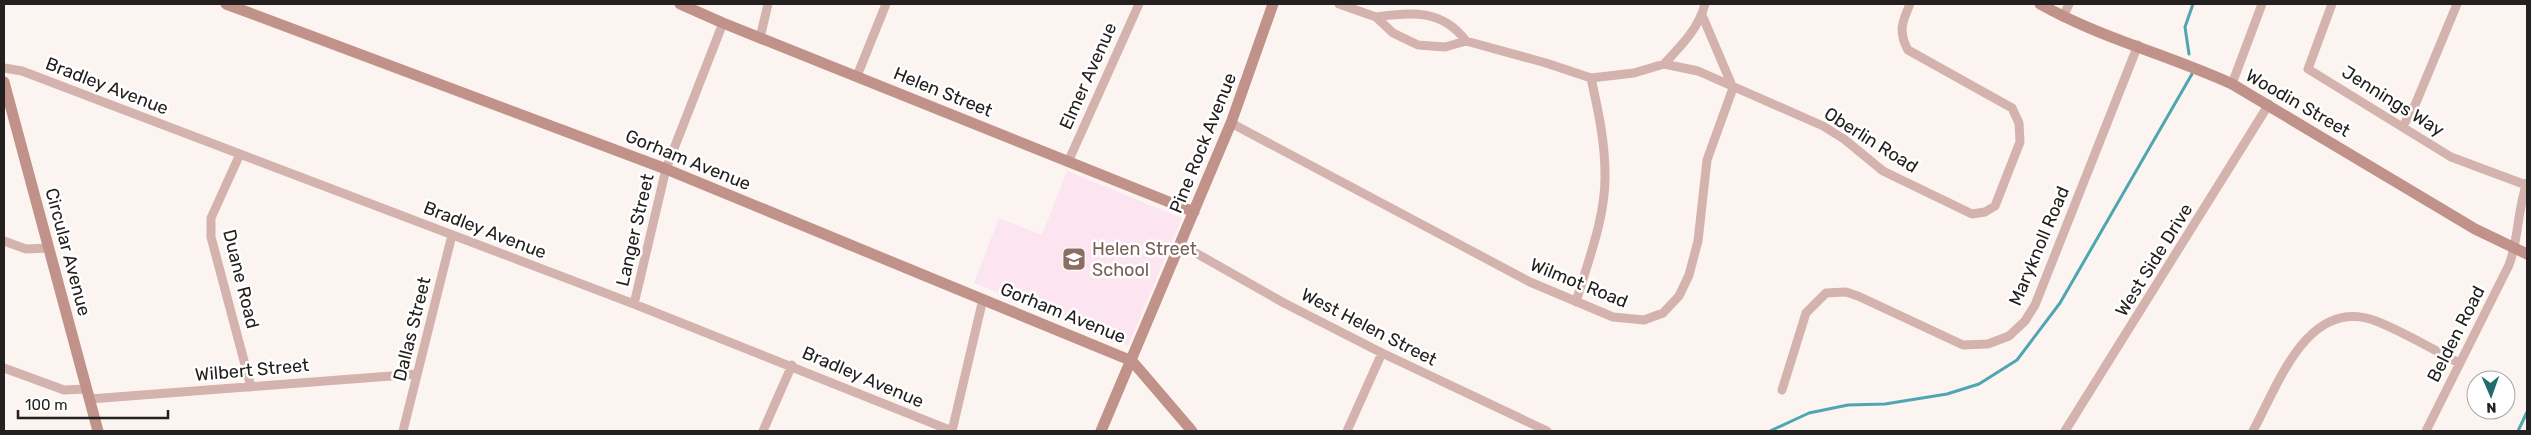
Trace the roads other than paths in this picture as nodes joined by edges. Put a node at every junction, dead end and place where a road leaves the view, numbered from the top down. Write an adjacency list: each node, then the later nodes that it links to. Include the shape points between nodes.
1 (226, 4): 35 (main road, Gorham Avenue)
2 (680, 4): 18 (main road, Helen Street)
3 (768, 4): 19 (street)
4 (886, 4): 24 (street)
5 (1139, 4): 34 (street, Elmer Avenue)
6 (1273, 4): 31 (main road, Pine Rock Avenue)
7 (1339, 4): 16 (street, Oberlin Road)
8 (1706, 4): 15 (street)
9 (1910, 4): 28 (street, Oberlin Road, via 1901,24 1901,38 1908,50 2012,108 2019,123 2020,142 1995,206 1985,212 1972,214 1883,171 1823,126)
10 (2040, 4): 17 (main road, Woodin Street)
11 (2069, 4): 17 (street)
12 (2262, 4): 27 (street)
13 (2332, 4): 32 (street, Jennings Way, via 2308,69)
14 (2457, 4): 32 (street, via 2416,105)
15 (1702, 15): 22 (street, via 1688,38); 28 (street)
16 (1376, 17): 20 (street, Oberlin Road, via 1408,13 1431,16 1455,27); 20 (street, Oberlin Road, via 1393,33 1418,45 1445,47)
17 (2063, 17): 21 (main road, Woodin Street)
18 (723, 23): 19 (main road, Helen Street); 35 (street, Langer Street)
19 (760, 38): 24 (main road, Helen Street)
20 (1466, 41): 25 (street, Oberlin Road, via 1546,62)
21 (2138, 45): 27 (main road, Woodin Street); 54 (street, Maryknoll Road, via 2035,305 2025,321 2009,336 1988,344 1963,345 1858,296 1846,292 1826,293 1806,313)
22 (1664, 64): 25 (street, Oberlin Road, via 1634,73); 28 (street, Oberlin Road, via 1698,71)
23 (4, 68): 33 (street, Bradley Avenue)
24 (856, 76): 34 (main road, Helen Street)
25 (1591, 78): 45 (street, via 1603,135 1605,175 1601,209)
26 (4, 82): 29 (main road, Circular Avenue)
27 (2232, 84): 30 (main road, Woodin Street)
28 (1733, 88): 45 (street, Wilmot Road, via 1707,160 1698,241 1679,296 1663,313 1644,320 1613,317)
29 (6, 99): 41 (main road, Circular Avenue)
30 (2269, 104): 42 (main road, Woodin Street); 64 (street, West Side Drive)
31 (1231, 123): 37 (main road, Pine Rock Avenue); 45 (street, Wilmot Road, via 1530,282)
32 (2403, 126): 36 (street, Jennings Way, via 2451,157)
33 (240, 154): 38 (street, Bradley Avenue); 53 (street, Duane Road, via 211,218 211,237)
34 (1068, 162): 37 (main road, Helen Street)
35 (666, 169): 44 (main road, Gorham Avenue); 46 (street, Langer Street)
36 (2527, 184): 42 (street, via 2517,222)
37 (1194, 212): 40 (main road, Pine Rock Avenue)
38 (452, 235): 46 (street, Bradley Avenue); 52 (street, Dallas Street)
39 (4, 241): 41 (street, via 26,249)
40 (1180, 244): 47 (street, West Helen Street); 48 (main road, Pine Rock Avenue)
41 (49, 248): 55 (main road, Circular Avenue)
42 (2515, 250): 43 (main road, Woodin Street); 49 (street, Belden Road)
43 (2527, 254)
44 (983, 299): 48 (main road, Gorham Avenue); 59 (street)
45 (1576, 302)
46 (634, 304): 50 (street, Bradley Avenue)
47 (1382, 353): 62 (street); 63 (street, West Helen Street)
48 (1132, 361): 60 (main road, Pine Rock Avenue); 61 (main road)
49 (2458, 363): 65 (street, via 2375,321 2347,316 2328,321 2309,334); 66 (street, Belden Road)
50 (792, 365): 58 (street); 59 (street, Bradley Avenue)
51 (4, 368): 55 (street, Wilbert Street, via 64,390)
52 (417, 374): 53 (street, Wilbert Street); 57 (street, Dallas Street)
53 (250, 387): 55 (street, Wilbert Street)
54 (1782, 390)
55 (88, 394): 56 (main road, Circular Avenue)
56 (98, 431)
57 (404, 431)
58 (763, 431)
59 (952, 431)
60 (1101, 431)
61 (1192, 431)
62 (1347, 431)
63 (1547, 431)
64 (2065, 431)
65 (2253, 431)
66 (2426, 431)

